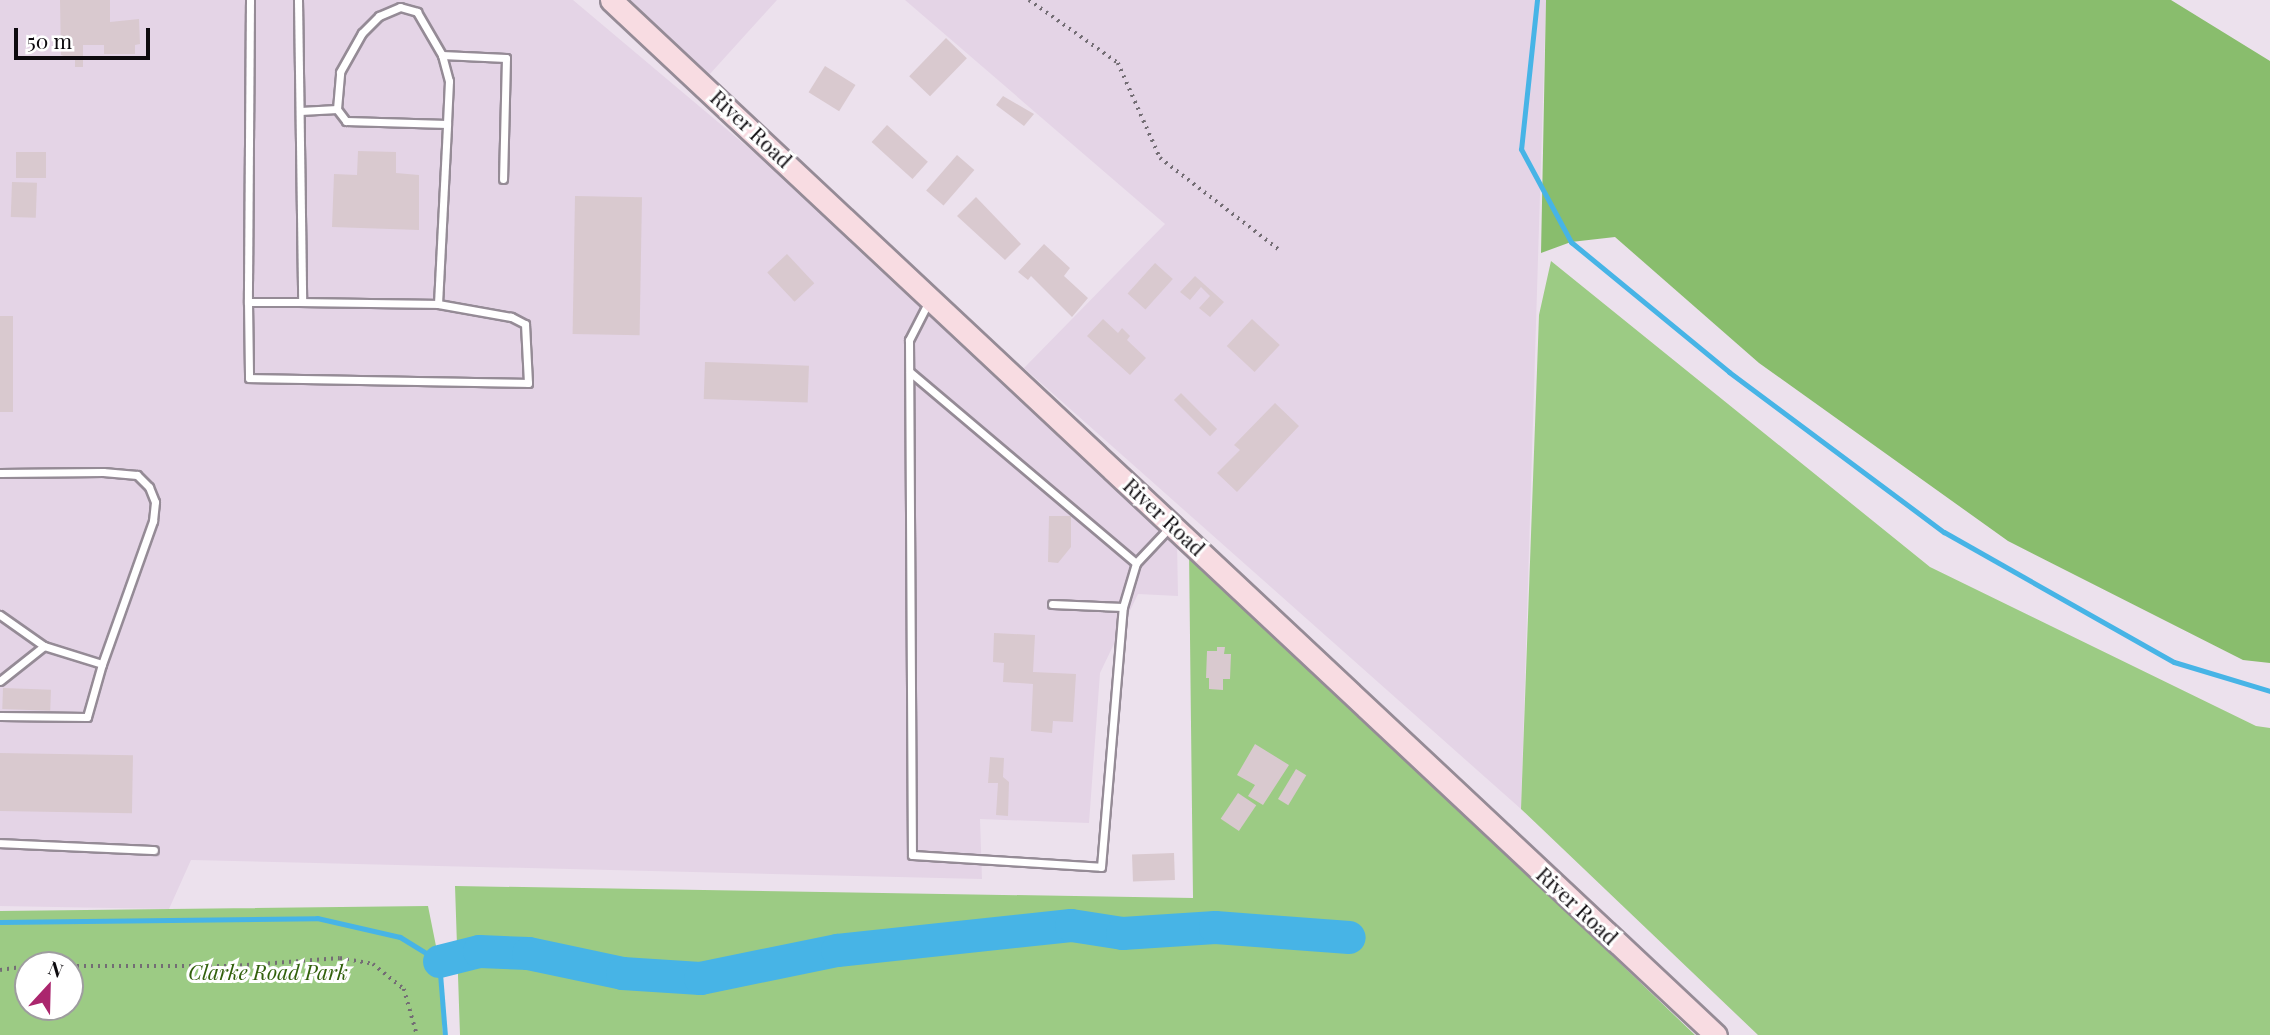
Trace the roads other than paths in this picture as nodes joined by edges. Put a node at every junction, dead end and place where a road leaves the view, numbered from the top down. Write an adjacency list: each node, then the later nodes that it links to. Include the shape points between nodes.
1 (250, 0): 11 (lane)
2 (298, 0): 7 (lane)
3 (611, 0): 10 (street, River Road)
4 (400, 3): 5 (lane, via 417,12); 6 (lane, via 362,33 340,72)
5 (442, 55): 8 (lane, via 449,81); 9 (lane, via 506,58)
6 (337, 110): 7 (lane); 8 (lane, via 346,121)
7 (300, 111): 12 (lane)
8 (447, 124): 13 (lane)
9 (503, 179)
10 (931, 297): 14 (lane, via 909,340); 16 (street, River Road)
11 (248, 302): 12 (lane); 13 (lane, via 249,378 528,383 525,324 511,317)
12 (302, 302): 13 (lane)
13 (438, 304)
14 (910, 372): 17 (lane); 19 (lane, via 912,855 1101,867)
15 (0, 473): 22 (lane, via 137,475 149,487 155,502 153,521)
16 (1173, 524): 17 (lane); 27 (street, River Road)
17 (1136, 563): 19 (lane)
18 (1052, 604): 19 (lane)
19 (1123, 607)
20 (0, 615): 21 (lane)
21 (44, 646): 22 (lane); 23 (lane)
22 (103, 664): 24 (lane, via 87,717)
23 (0, 681)
24 (0, 716)
25 (0, 843): 26 (lane)
26 (154, 850)
27 (1716, 1035)

